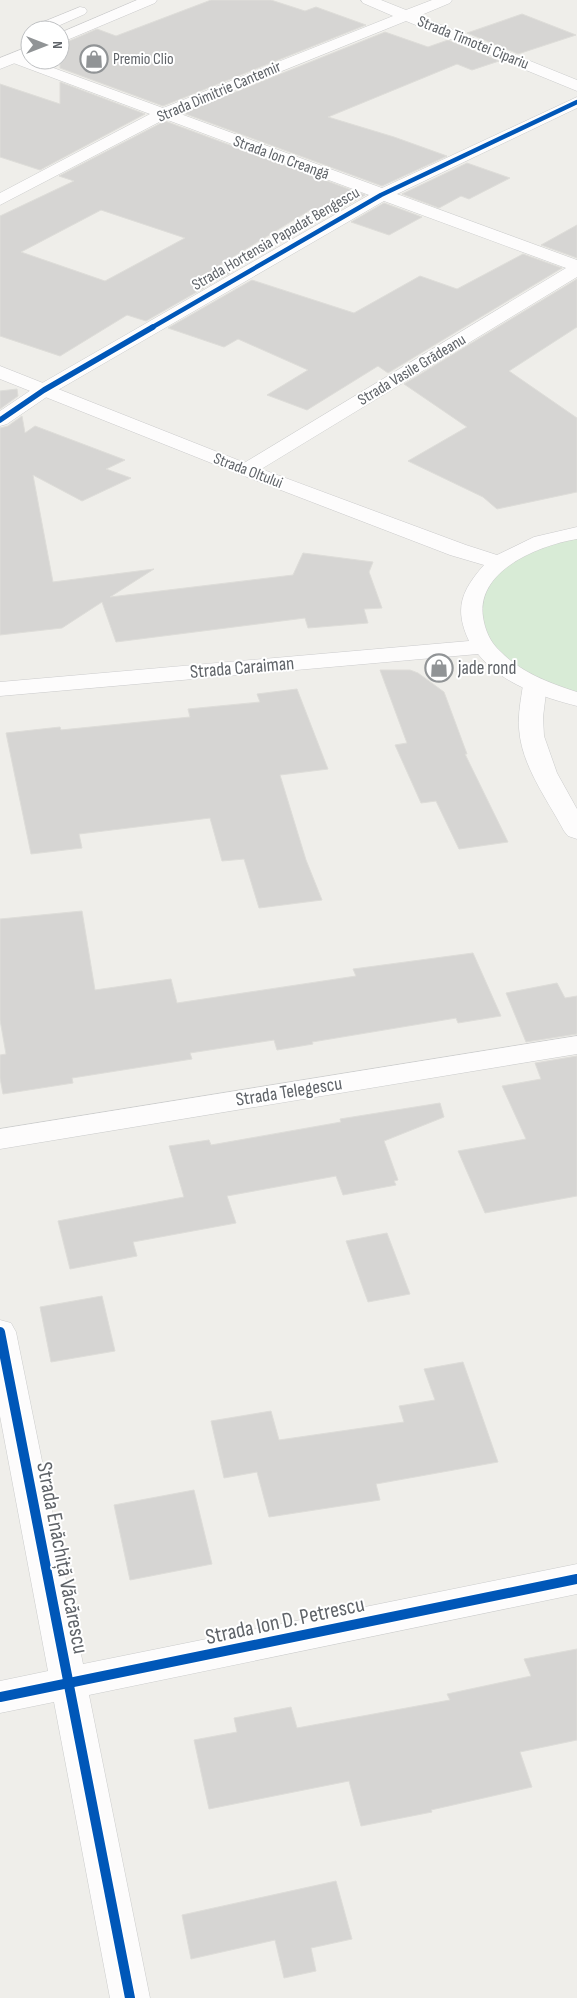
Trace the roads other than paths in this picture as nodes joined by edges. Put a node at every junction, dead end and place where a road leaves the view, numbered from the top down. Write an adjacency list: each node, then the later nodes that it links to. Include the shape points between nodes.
1 (150, 0): 7 (street)
2 (368, 0): 5 (street, Strada Timotei Cipariu)
3 (445, 0): 5 (street, Strada Dimitrie Cantemir)
4 (89, 8): 6 (street)
5 (406, 15): 10 (street, Strada Timotei Cipariu); 12 (street, Strada Dimitrie Cantemir)
6 (60, 20)
7 (70, 34)
8 (20, 55): 9 (street)
9 (7, 61): 12 (street, Strada Ion Creangă)
10 (577, 86)
11 (577, 102): 13 (street, Strada Hortensia Papadat Bengescu)
12 (163, 114): 13 (street, Strada Ion Creangă); 14 (street, Strada Dimitrie Cantemir)
13 (381, 195): 15 (street, Strada Ion Creangă); 17 (street, Strada Hortensia Papadat Bengescu)
14 (0, 200)
15 (577, 268): 19 (street, Strada Vasile Grădeanu)
16 (0, 372): 17 (street, Strada Oltului)
17 (44, 390): 18 (street, Strada Hortensia Papadat Bengescu); 19 (street, Strada Oltului)
18 (0, 420)
19 (246, 470): 21 (street, Strada Oltului)
20 (577, 533): 21 (street, via 541,541)
21 (498, 562): 22 (street, via 480,580 471,600 474,630)
22 (484, 647): 23 (street, via 506,668); 24 (street, Strada Caraiman)
23 (535, 685): 25 (street); 26 (street, via 532,736 543,766)
24 (0, 689)
25 (577, 699)
26 (577, 831)
27 (577, 1044): 28 (street, Strada Telegescu)
28 (0, 1139)
29 (0, 1332): 31 (street, Strada Enăchiță Văcărescu)
30 (577, 1579): 31 (street, Strada Ion D. Petrescu)
31 (69, 1683): 32 (street, Strada Ion D. Petrescu); 33 (street, Strada Enăchiță Văcărescu)
32 (0, 1696)
33 (130, 1998)

